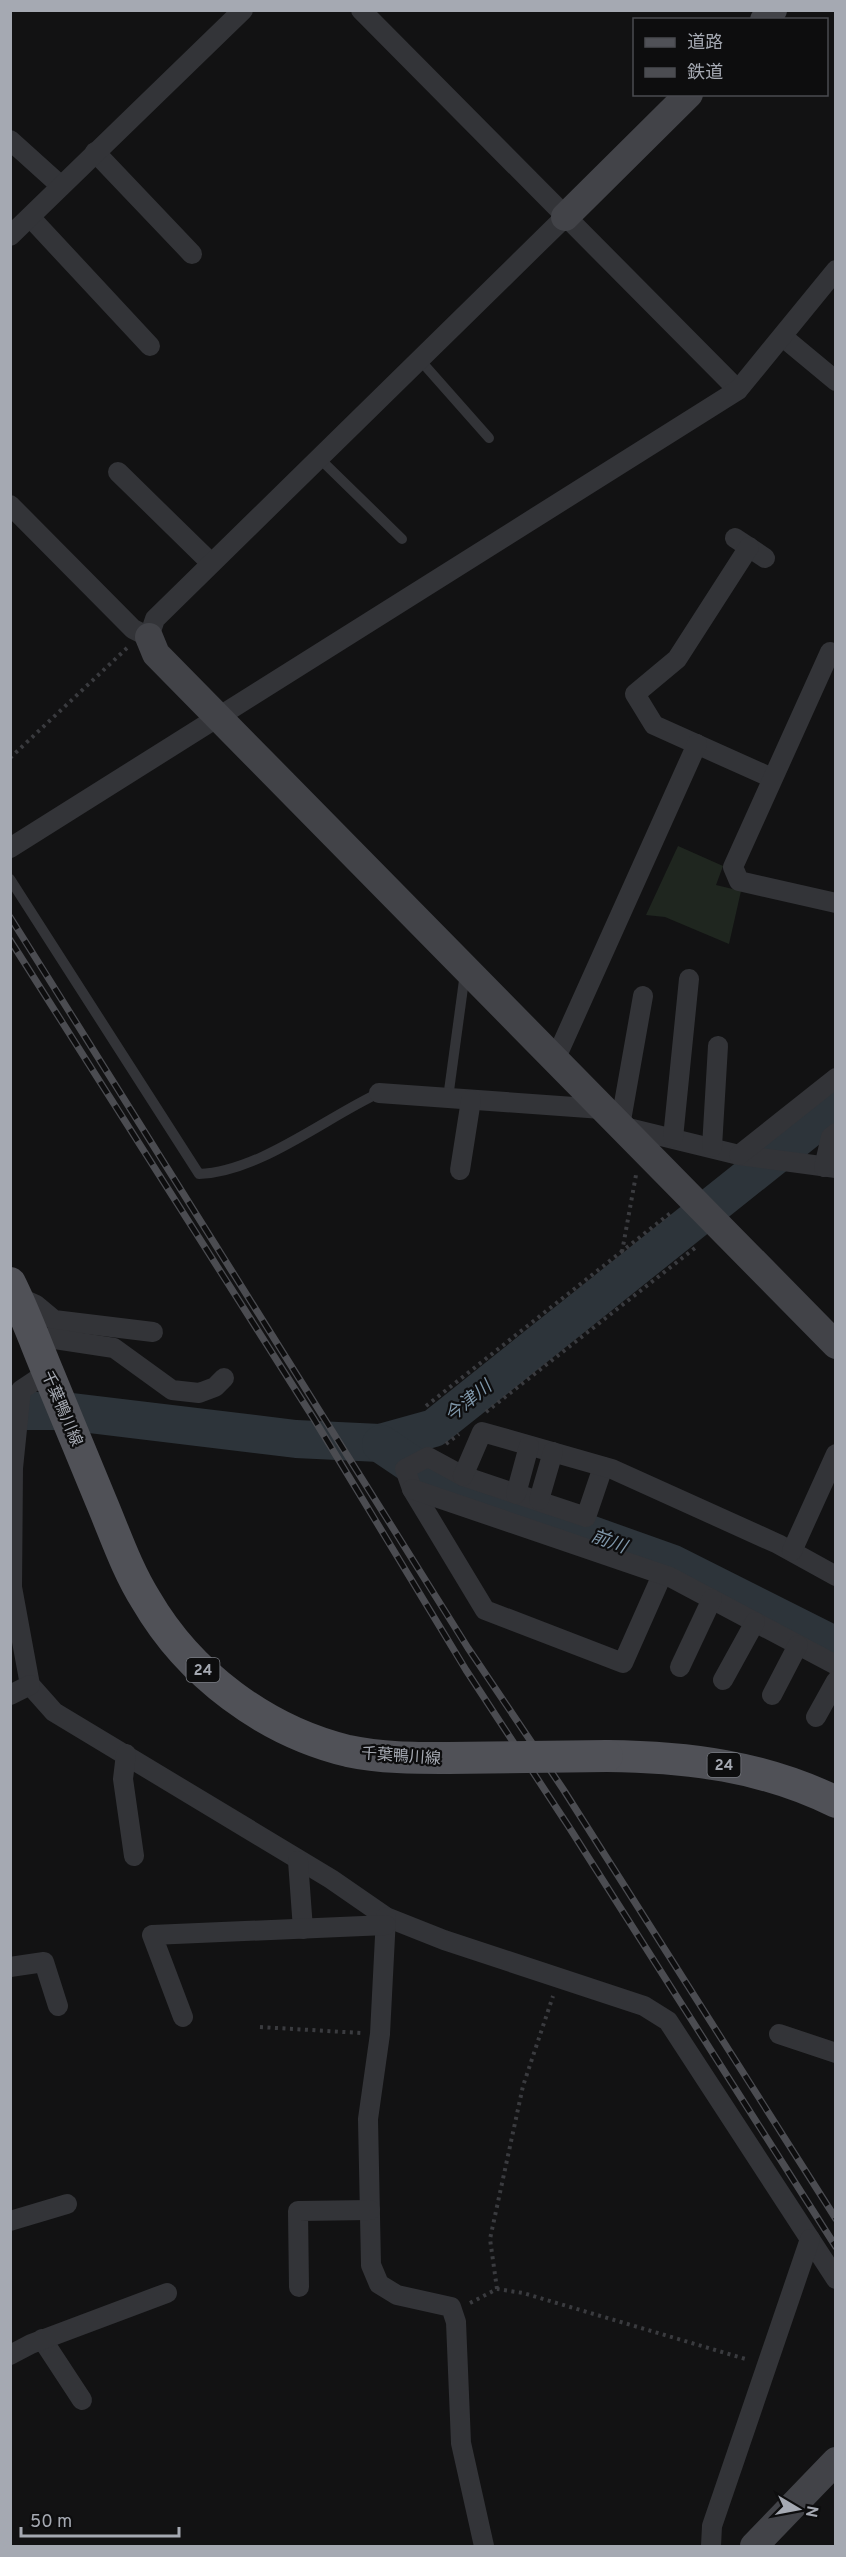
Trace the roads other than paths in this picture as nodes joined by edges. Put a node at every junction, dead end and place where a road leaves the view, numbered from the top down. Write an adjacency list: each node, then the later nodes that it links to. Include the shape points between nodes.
1 (243, 10): 5 (street)
2 (362, 10): 8 (street)
3 (687, 96): 8 (street)
4 (10, 140): 6 (street)
5 (95, 152): 6 (street); 10 (street)
6 (61, 186): 7 (street)
7 (30, 217): 9 (street); 13 (street)
8 (565, 217): 14 (street); 16 (street)
9 (11, 235)
10 (192, 254)
11 (836, 270): 12 (street)
12 (783, 338): 15 (street); 16 (street)
13 (150, 346)
14 (420, 360): 17 (lane); 18 (street)
15 (836, 381)
16 (738, 390): 26 (street)
17 (489, 438)
18 (319, 458): 21 (lane); 23 (street)
19 (118, 472): 23 (street)
20 (10, 505): 24 (street, via 133,629)
21 (402, 539)
22 (750, 548): 27 (street, via 677,659 635,694 654,725)
23 (211, 563): 24 (street, via 155,619)
24 (149, 637): 26 (street, via 156,654)
25 (836, 655): 28 (street, via 830,652)
26 (217, 717): 29 (street); 32 (street)
27 (697, 744): 28 (street); 36 (street)
28 (772, 778): 31 (street, via 733,867 739,881)
29 (10, 848)
30 (10, 879): 38 (lane, via 199,1174 219,1173 299,1139)
31 (836, 903)
32 (466, 969): 36 (street); 39 (lane)
33 (688, 978): 43 (street)
34 (643, 996): 41 (street)
35 (718, 1047): 44 (street)
36 (555, 1060): 41 (street)
37 (836, 1078): 45 (street)
38 (379, 1093): 39 (street)
39 (448, 1098): 40 (street)
40 (471, 1100): 41 (street); 47 (street)
41 (611, 1118): 43 (street); 51 (street)
42 (836, 1133): 46 (street, via 831,1137)
43 (673, 1138): 44 (street)
44 (712, 1148): 45 (street)
45 (739, 1155): 46 (street)
46 (830, 1167)
47 (460, 1170)
48 (14, 1290): 49 (street, via 54,1320); 50 (main road, 千葉鴨川線 / 24)
49 (153, 1332)
50 (35, 1336): 52 (main road, 千葉鴨川線 / 24); 53 (street, via 114,1348 172,1390 199,1393)
51 (836, 1345)
52 (48, 1372): 63 (street, via 21,1390 13,1468); 78 (main road, 千葉鴨川線 / 24, bridge, via 146,1600 174,1639 231,1695 267,1719 305,1738 349,1751 394,1758 655,1757 740,1767 805,1787)
53 (224, 1378)
54 (529, 1446): 55 (street); 58 (street, via 482,1432); 60 (street)
55 (553, 1452): 57 (street); 61 (street)
56 (836, 1454): 62 (street)
57 (603, 1467): 61 (street, via 586,1517); 62 (street)
58 (463, 1476): 59 (street, via 429,1457 405,1469); 60 (street)
59 (412, 1489): 64 (street); 64 (street, via 485,1610 623,1663)
60 (516, 1494): 61 (street)
61 (539, 1500)
62 (792, 1551): 65 (street)
63 (11, 1573): 73 (street)
64 (662, 1575): 66 (street)
65 (836, 1575)
66 (711, 1599): 67 (street); 70 (street)
67 (755, 1622): 68 (street); 71 (street)
68 (798, 1645): 69 (street); 75 (street)
69 (836, 1665)
70 (680, 1667)
71 (723, 1680)
72 (836, 1682): 76 (street)
73 (30, 1684): 74 (street); 77 (street, via 54,1712)
74 (10, 1695)
75 (772, 1695)
76 (816, 1717)
77 (126, 1755): 79 (street, via 123,1779); 80 (street)
78 (836, 1802)
79 (134, 1856)
80 (298, 1861): 81 (street, via 331,1879); 82 (street)
81 (386, 1921): 82 (street); 89 (street, via 380,2034 368,2119); 91 (street, via 644,2006 668,2021)
82 (303, 1929): 85 (street, via 152,1935)
83 (10, 1967): 84 (street, via 44,1962)
84 (58, 2006)
85 (183, 2017)
86 (779, 2034): 87 (street)
87 (836, 2053)
88 (67, 2204): 90 (street)
89 (370, 2210): 93 (street, via 298,2211); 99 (street, via 371,2265 379,2284 397,2295 451,2307 456,2322 461,2443)
90 (10, 2221)
91 (810, 2239): 92 (street); 100 (street, via 712,2526)
92 (836, 2278)
93 (299, 2288)
94 (167, 2293): 95 (street)
95 (42, 2339): 96 (street); 97 (street)
96 (10, 2355)
97 (82, 2400)
98 (836, 2461): 101 (street)
99 (484, 2547)
100 (711, 2547)
101 (754, 2547)

